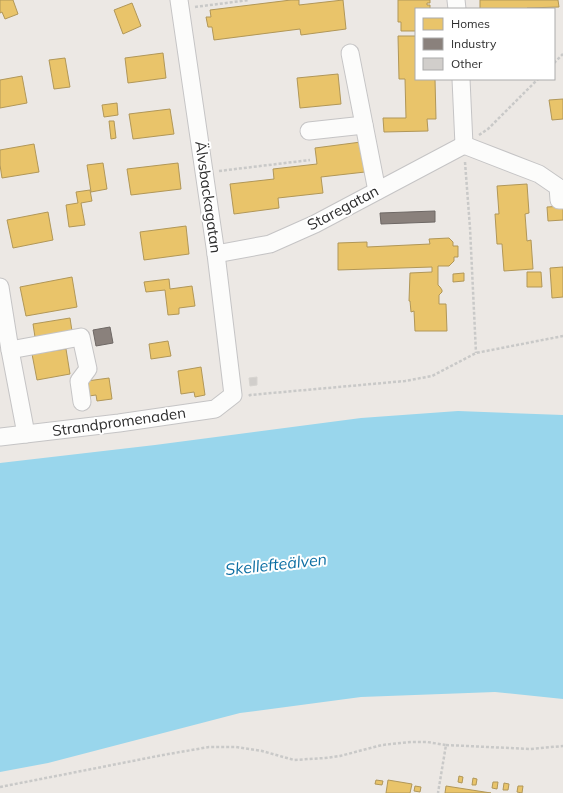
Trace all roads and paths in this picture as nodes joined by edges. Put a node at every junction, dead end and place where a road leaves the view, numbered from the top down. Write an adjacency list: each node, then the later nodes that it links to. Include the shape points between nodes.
1 (250, 0): 2 (path)
2 (180, 4): 12 (street, Älvsbackagatan)
3 (350, 53): 8 (street)
4 (563, 54): 5 (path)
5 (555, 62)
6 (461, 80): 10 (street)
7 (537, 80): 10 (path, via 488,129)
8 (364, 125): 9 (street); 13 (street)
9 (309, 130)
10 (464, 145): 13 (street, Staregatan); 14 (street, via 539,174 558,187 560,200); 19 (path)
11 (310, 160): 12 (path)
12 (204, 172): 15 (street, Älvsbackagatan)
13 (377, 191): 15 (street, Staregatan, via 315,224 270,244)
14 (563, 200)
15 (216, 254): 20 (street, Älvsbackagatan)
16 (0, 287): 18 (street)
17 (563, 336): 19 (path)
18 (10, 350): 21 (street, via 81,337 88,369 79,380); 22 (street)
19 (476, 353): 20 (path, via 432,376 405,381)
20 (239, 397): 22 (street, Strandpromenaden, via 215,409)
21 (82, 402)
22 (26, 434): 23 (street, Strandpromenaden)
23 (0, 437)
24 (446, 745): 25 (path, via 530,749); 26 (path, via 411,742 382,745 340,756 294,760 236,747 208,747); 27 (path)
25 (563, 746)
26 (0, 787)
27 (438, 793)

